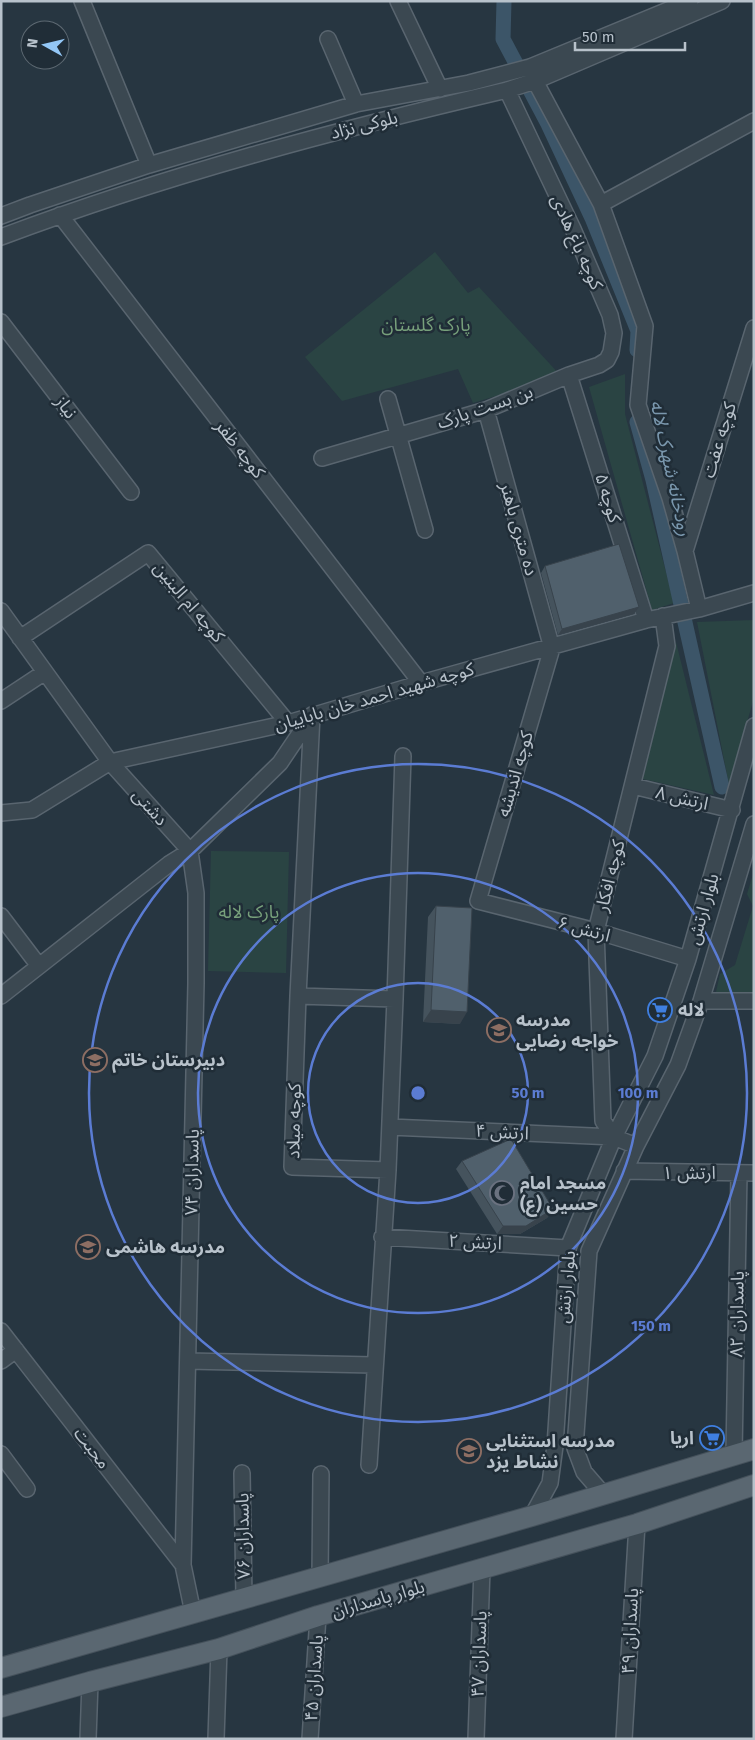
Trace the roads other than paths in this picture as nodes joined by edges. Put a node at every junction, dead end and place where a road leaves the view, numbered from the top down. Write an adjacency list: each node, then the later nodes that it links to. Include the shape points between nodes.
1 (82, 1): 11 (street)
2 (398, 1): 7 (street)
3 (690, 1): 6 (street, بلوکی نژاد)
4 (722, 1): 6 (street, بلوکی نژاد)
5 (328, 39): 9 (street)
6 (532, 74): 7 (street, بلوکی نژاد, via 496,77); 8 (street, بلوکی نژاد); 12 (street)
7 (440, 89): 9 (street, بلوکی نژاد)
8 (507, 90): 13 (street, بلوکی نژاد, via 264,151); 19 (street, کوچه باغ هادی, via 573,229 612,324 613,343 607,360)
9 (356, 104): 11 (street, بلوکی نژاد)
10 (754, 121): 12 (street)
11 (149, 165): 14 (street, بلوکی نژاد)
12 (601, 204): 26 (street, via 645,326 638,404)
13 (60, 215): 15 (street, بلوکی نژاد); 35 (street, کوچه ظفر)
14 (1, 216)
15 (1, 237)
16 (1, 322): 24 (street, نیاز)
17 (754, 328): 18 (street, کوچه عفت)
18 (749, 363): 26 (street, کوچه عفت)
19 (569, 375): 21 (street, بن بست پارک); 31 (street, کوچه ۵)
20 (388, 399): 22 (street)
21 (486, 410): 22 (street, بن بست پارک); 33 (street, ده متری باهنر)
22 (399, 435): 23 (street, بن بست پارک); 25 (street)
23 (322, 458)
24 (130, 492)
25 (425, 530)
26 (685, 551): 28 (street)
27 (754, 593): 28 (street, کوچه شهید احمد خان باباییان)
28 (694, 610): 30 (street, کوچه شهید احمد خان باباییان)
29 (1, 612): 32 (street, دشتی)
30 (666, 616): 31 (street, کوچه شهید احمد خان باباییان); 42 (street, کوچه افکار, via 668,646)
31 (646, 620): 33 (street, کوچه شهید احمد خان باباییان)
32 (20, 638): 34 (street, دشتی); 38 (street, کوچه ام البنین, via 148,553)
33 (552, 648): 35 (street, کوچه شهید احمد خان باباییان); 47 (street, کوچه اندیشه)
34 (45, 672): 36 (street); 41 (street, دشتی)
35 (420, 683): 37 (street, کوچه شهید احمد خان باباییان)
36 (1, 701)
37 (312, 715): 38 (street, کوچه شهید احمد خان باباییان); 46 (street, via 280,762); 53 (street, کوچه میلاد)
38 (288, 723): 41 (street, کوچه شهید احمد خان باباییان)
39 (754, 726): 43 (street, بلوار ارتش)
40 (404, 756): 54 (street)
41 (110, 762): 44 (street, کوچه شهید احمد خان باباییان, via 32,810); 46 (street, دشتی)
42 (633, 786): 43 (street, ارتش ۸); 49 (street, کوچه افکار)
43 (732, 810): 50 (street, بلوار ارتش)
44 (1, 812)
45 (754, 824): 55 (street, بلوار ارتش)
46 (190, 851): 51 (street); 68 (street, پاسداران ۷۴, via 196,893 196,982)
47 (478, 901): 49 (street, ارتش ۶)
48 (1, 916): 51 (street)
49 (596, 932): 50 (street, ارتش ۶); 58 (street, کوچه افکار, via 603,1121)
50 (688, 959): 58 (street, بلوار ارتش, via 655,1056)
51 (39, 966): 52 (street)
52 (1, 996)
53 (298, 996): 54 (street); 60 (street, کوچه میلاد, via 292,1167)
54 (395, 999): 57 (street)
55 (701, 1001): 56 (street); 59 (street, بلوار ارتش, via 678,1065)
56 (754, 1001)
57 (390, 1127): 58 (street, ارتش ۴); 60 (street)
58 (614, 1137): 59 (street, ارتش ۴); 64 (street, بلوار ارتش)
59 (636, 1146): 61 (street, بلوار ارتش)
60 (388, 1170): 63 (street)
61 (624, 1171): 62 (street, ارتش ۱); 78 (street, بلوار ارتش, via 589,1251 576,1438 584,1472)
62 (746, 1173): 72 (street, پاسداران ۸۲)
63 (382, 1237): 64 (street, ارتش ۲); 69 (street)
64 (568, 1248): 79 (street, بلوار ارتش, via 555,1446 550,1483)
65 (1, 1331): 66 (street, محبت)
66 (16, 1350): 67 (street); 81 (street, محبت)
67 (1, 1361)
68 (188, 1361): 69 (street); 81 (street, پاسداران ۷۴)
69 (374, 1365): 73 (street)
70 (754, 1449): 72 (main road)
71 (1, 1454): 77 (street)
72 (734, 1454): 78 (main road)
73 (369, 1465)
74 (242, 1473): 84 (street, پاسداران ۷۶)
75 (321, 1474): 83 (street)
76 (754, 1485): 80 (main road, بلوار پاسداران)
77 (27, 1489)
78 (603, 1494): 79 (main road)
79 (532, 1516): 83 (main road)
80 (636, 1524): 82 (main road, بلوار پاسداران); 95 (street, پاسداران ۴۹)
81 (183, 1565): 85 (street, پاسداران ۷۴)
82 (482, 1569): 86 (main road, بلوار پاسداران); 94 (street, پاسداران ۴۷)
83 (320, 1577): 84 (main road)
84 (244, 1598): 85 (main road)
85 (193, 1613): 88 (main road)
86 (318, 1616): 87 (main road, بلوار پاسداران); 93 (street, پاسداران ۴۵)
87 (219, 1649): 89 (main road, بلوار پاسداران); 92 (street)
88 (1, 1668)
89 (90, 1682): 90 (main road, بلوار پاسداران); 91 (street)
90 (1, 1707)
91 (88, 1739)
92 (216, 1739)
93 (310, 1739)
94 (476, 1739)
95 (624, 1739)

